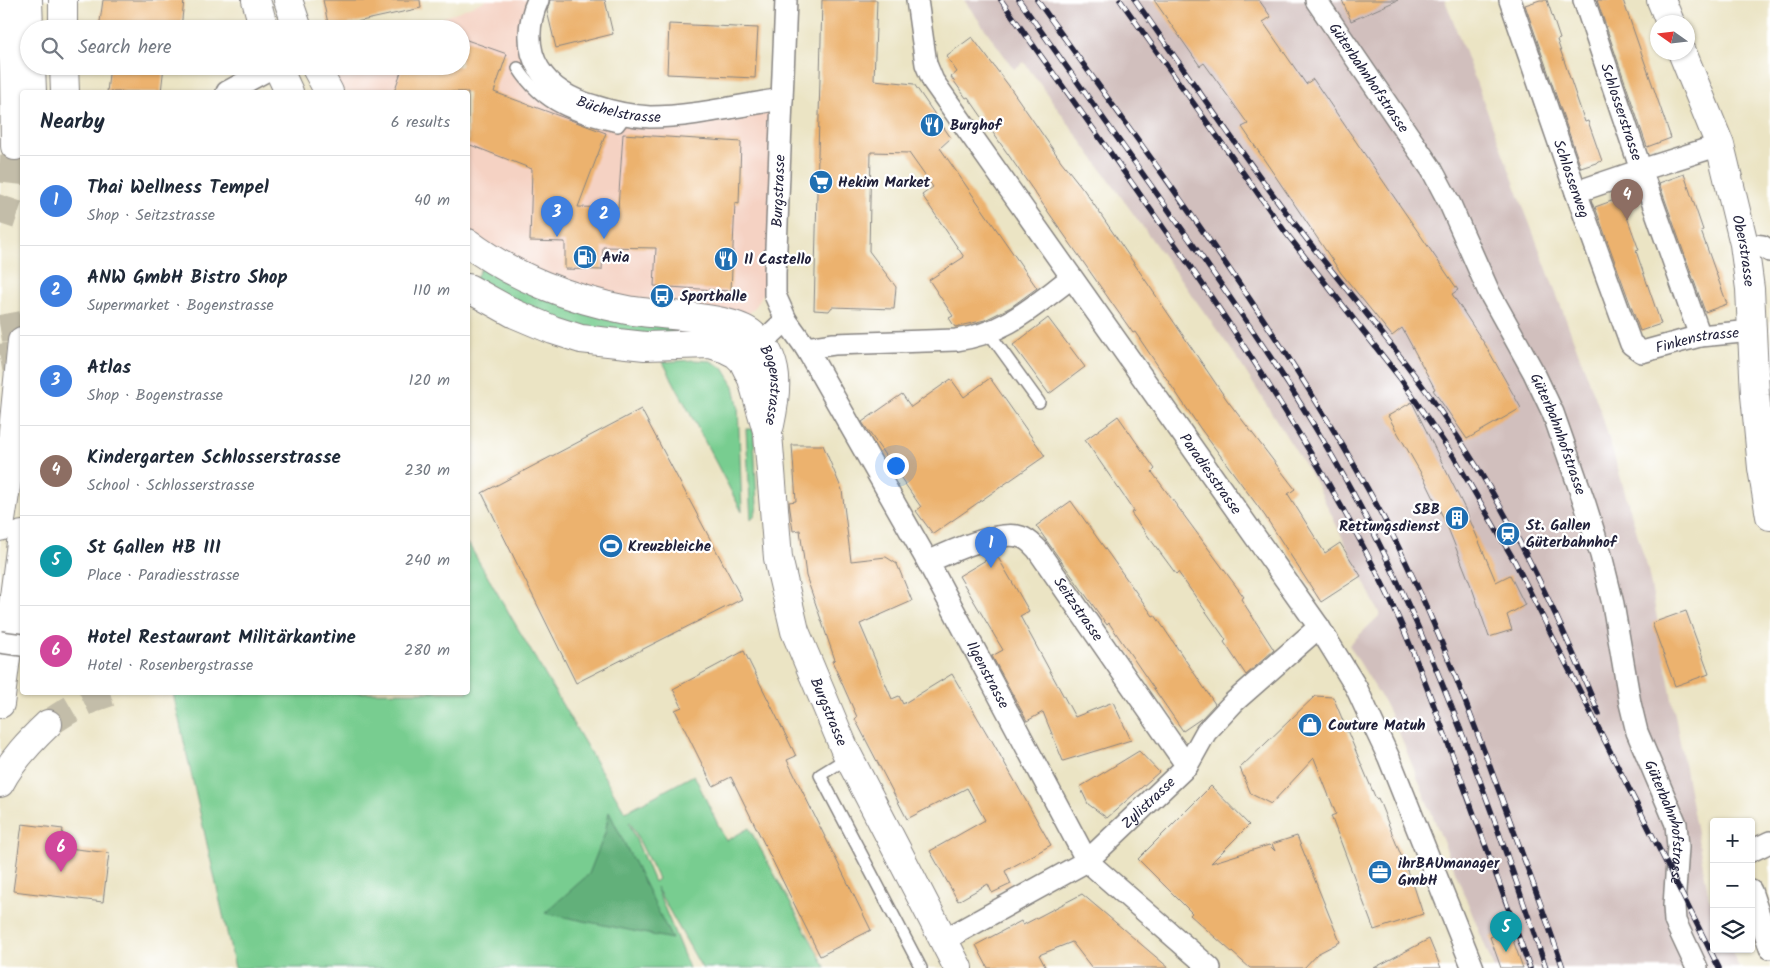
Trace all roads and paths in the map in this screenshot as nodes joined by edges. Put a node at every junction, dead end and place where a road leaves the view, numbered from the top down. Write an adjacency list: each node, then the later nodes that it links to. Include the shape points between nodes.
1 (9, 0): 33 (main road)
2 (28, 0): 14 (main road)
3 (63, 0): 15 (main road)
4 (256, 0): 16 (main road)
5 (288, 0): 17 (main road)
6 (538, 0): 31 (street, Büchelstrasse, via 530,37 531,50 543,76 554,87 582,103)
7 (786, 0): 30 (street, Burgstrasse)
8 (917, 0): 38 (street, Paradiesstrasse, via 926,64 933,81)
9 (1316, 0): 72 (street, Güterbahnhofstrasse, via 1432,170 1489,292 1553,413 1601,555 1637,732 1676,824 1675,921)
10 (1510, 0): 35 (street, Schlosserweg)
11 (1584, 0): 34 (street, Schlosserstrasse)
12 (1661, 0): 13 (main road)
13 (1667, 15)
14 (29, 20)
15 (63, 20)
16 (262, 20)
17 (295, 20)
18 (1685, 60): 32 (main road, Oberstrasse)
19 (518, 68): 31 (lane, via 535,90 560,108 590,120 618,126)
20 (31, 75): 25 (main road)
21 (64, 75): 26 (main road)
22 (259, 75): 27 (street)
23 (280, 75): 28 (main road)
24 (320, 75): 29 (main road)
25 (32, 90)
26 (65, 90)
27 (231, 90)
28 (288, 90)
29 (328, 90)
30 (782, 99): 31 (street, Büchelstrasse, via 677,115 651,117); 40 (street, Burgstrasse, via 775,295)
31 (627, 114)
32 (1720, 145): 34 (street); 36 (main road, Oberstrasse)
33 (15, 146)
34 (1641, 170): 35 (street); 43 (street, Schlosserstrasse)
35 (1576, 192): 46 (street, Schlosserweg, via 1631,344)
36 (1757, 248): 41 (main road, Oberstrasse)
37 (472, 250): 45 (main road, Bogenstrasse, via 569,295 628,310 738,326 751,333)
38 (1071, 278): 42 (street, via 1003,327); 54 (street, Paradiesstrasse)
39 (470, 289): 45 (main road, Bogenstrasse, via 515,314 581,339 645,346 710,344 736,354)
40 (786, 320): 44 (street); 45 (street)
41 (1752, 331): 43 (street, Finkenstrasse); 50 (main road, Oberstrasse, via 1762,468)
42 (989, 333): 44 (street, via 956,340 834,344); 48 (lane)
43 (1700, 336): 46 (street, Finkenstrasse)
44 (806, 348): 53 (street, Ilgenstrasse)
45 (752, 352): 49 (main road, Bogenstrasse, via 771,358 775,376 776,397)
46 (1642, 352)
47 (20, 361): 51 (main road)
48 (1039, 402)
49 (768, 434): 59 (main road, Burgstrasse, via 778,558 795,631)
50 (1770, 516)
51 (0, 527)
52 (20, 550): 57 (main road)
53 (928, 562): 60 (street, Seitzstrasse, via 951,551 1000,536 1021,537 1029,541); 64 (street, Ilgenstrasse)
54 (1319, 626): 60 (street, Zylistrasse, via 1234,702 1206,732); 71 (street, Paradiesstrasse, via 1356,687 1389,758)
55 (0, 642): 56 (street, bridge)
56 (20, 645)
57 (0, 704)
58 (48, 724): 61 (main road, via 26,744)
59 (850, 757): 66 (main road, Burgstrasse); 68 (lane, via 820,774)
60 (1187, 766): 64 (street, Zylistrasse)
61 (0, 783)
62 (1770, 842): 63 (street)
63 (1755, 849)
64 (1087, 861): 66 (street, Zylistrasse); 70 (street, Ilgenstrasse)
65 (1755, 903): 67 (street)
66 (944, 940): 69 (main road, Burgstrasse)
67 (1770, 948)
68 (920, 968)
69 (958, 968)
70 (1210, 968)
71 (1473, 968)
72 (1697, 968)

